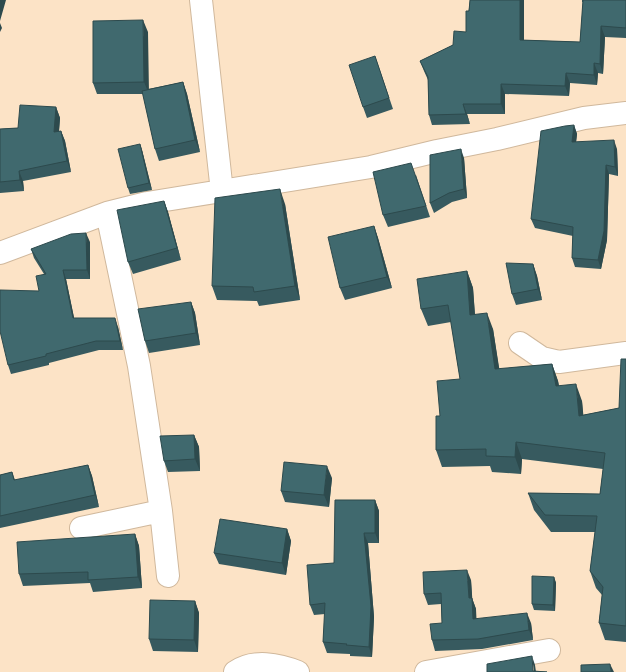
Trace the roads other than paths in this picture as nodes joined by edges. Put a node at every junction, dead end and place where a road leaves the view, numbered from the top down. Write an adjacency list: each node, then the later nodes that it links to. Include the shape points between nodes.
1 (201, 0): 3 (street)
2 (626, 113): 3 (street, via 584,118 371,167)
3 (222, 192): 4 (street, via 147,203)
4 (107, 213): 5 (street); 8 (street, via 139,366)
5 (0, 253)
6 (520, 343): 7 (street, via 542,358 559,362)
7 (626, 353)
8 (161, 511): 9 (street); 10 (street)
9 (81, 528)
10 (168, 576)
11 (549, 650): 14 (street)
12 (235, 672): 13 (street, via 256,664 270,664)
13 (298, 672)
14 (426, 672)

